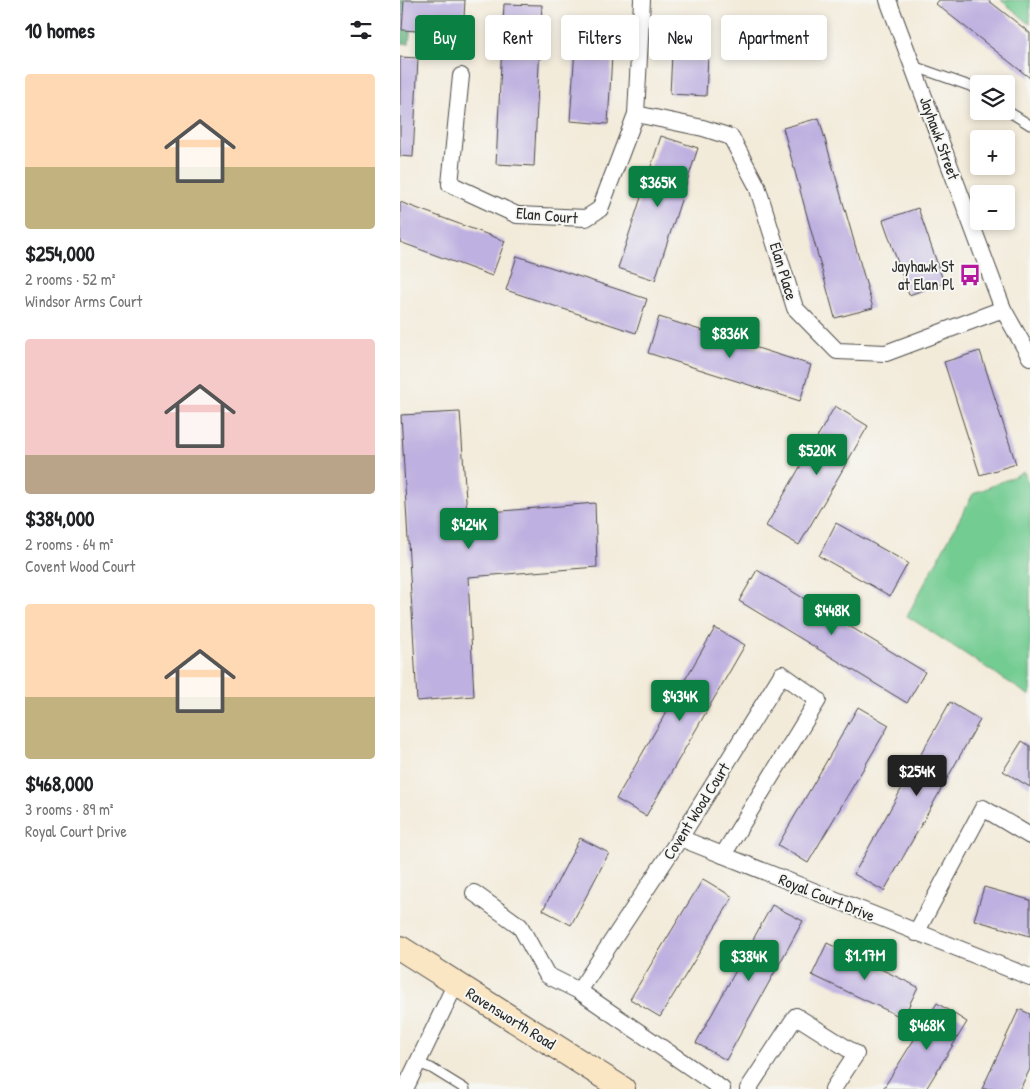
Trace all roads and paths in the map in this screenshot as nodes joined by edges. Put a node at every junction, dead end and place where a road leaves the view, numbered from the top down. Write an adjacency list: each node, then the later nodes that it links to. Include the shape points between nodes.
1 (642, 0): 6 (street, Elan Court)
2 (888, 0): 3 (street, Jayhawk Street)
3 (913, 66): 5 (lane); 9 (street, Jayhawk Street)
4 (460, 76): 6 (street, Elan Court, via 450,184 517,214 586,218 600,209)
5 (970, 86)
6 (636, 114): 9 (street, Elan Place, via 731,136 757,186 796,308 837,351 886,352)
7 (1015, 116): 8 (lane)
8 (1030, 125)
9 (1003, 309): 10 (street, Jayhawk Street)
10 (1030, 356)
11 (1030, 836): 15 (street, via 983,808)
12 (680, 838): 13 (street, Royal Court Drive); 13 (street, Covent Wood Court, via 782,674 818,700); 19 (street, Covent Wood Court)
13 (723, 855): 15 (street, Royal Court Drive)
14 (474, 893): 19 (street, via 520,926 547,975)
15 (916, 932): 17 (street, Royal Court Drive)
16 (400, 948): 18 (main road, Ravensworth Road)
17 (1030, 977)
18 (456, 984): 20 (street); 23 (main road, Ravensworth Road)
19 (579, 991): 24 (street)
20 (417, 1063): 21 (street); 22 (lane)
21 (405, 1089)
22 (465, 1089)
23 (623, 1089)
24 (722, 1089)
25 (748, 1089): 26 (street, via 796,1016 856,1054)
26 (833, 1089)

